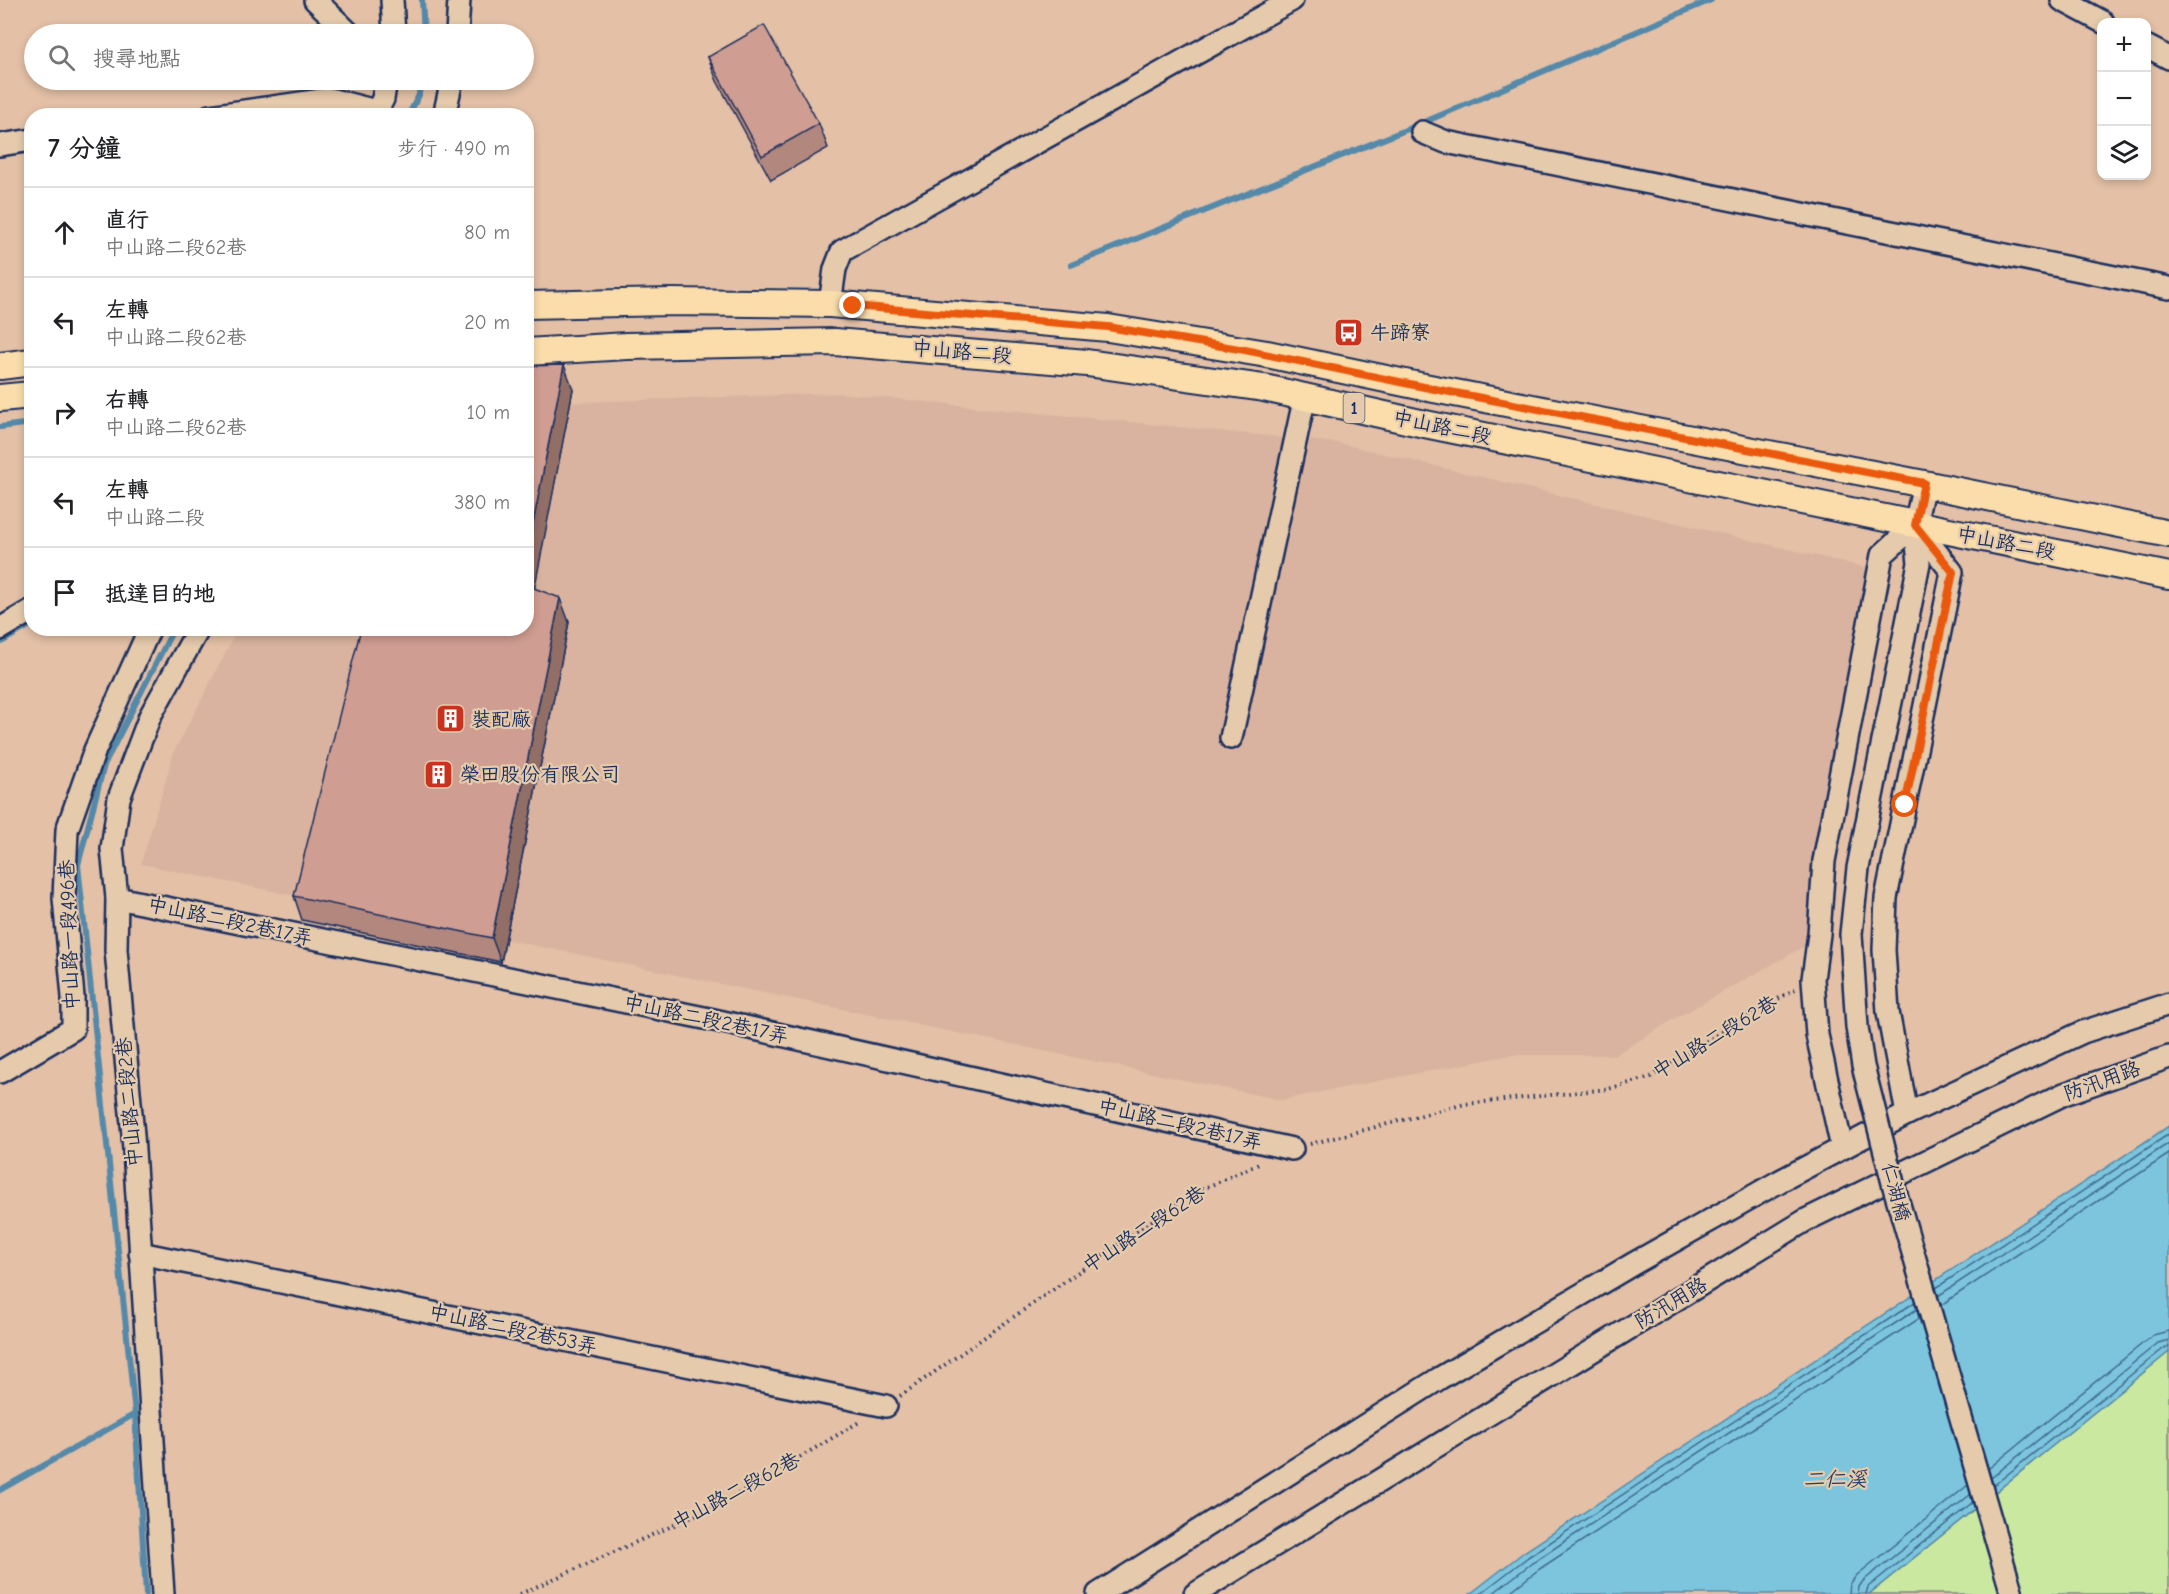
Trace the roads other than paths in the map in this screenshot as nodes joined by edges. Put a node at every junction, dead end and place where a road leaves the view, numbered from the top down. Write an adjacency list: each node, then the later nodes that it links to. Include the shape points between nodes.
1 (315, 0): 7 (street)
2 (392, 0): 8 (street)
3 (459, 0): 9 (street)
4 (1292, 0): 22 (street, via 842,251)
5 (2062, 0): 6 (street)
6 (2097, 19)
7 (340, 24)
8 (393, 24)
9 (458, 24)
10 (2151, 49): 11 (street)
11 (2169, 58)
12 (384, 90): 16 (street)
13 (450, 90): 17 (street)
14 (265, 108): 15 (street, via 329,99)
15 (359, 108)
16 (378, 108)
17 (446, 108)
18 (1422, 132): 21 (street, via 1446,142)
19 (24, 141): 20 (street)
20 (0, 145)
21 (2169, 288)
22 (830, 304): 23 (main road, 中山路二段 / 1); 30 (main road, 中山路二段 / 1, via 1108,327 1256,352)
23 (534, 305)
24 (534, 352): 28 (main road, 中山路二段 / 1, via 836,342 1087,363)
25 (24, 363): 26 (main road)
26 (0, 366)
27 (24, 396): 29 (main road)
28 (1305, 396): 31 (main road, 中山路二段 / 1); 38 (street)
29 (0, 398)
30 (1924, 483): 31 (street); 32 (main road, 中山路二段 / 1)
31 (1915, 525): 33 (main road, 中山路二段 / 1); 43 (street, via 1953,572 1886,898 1888,1012); 44 (street, via 1882,555 1824,861 1813,979 1818,1035); 51 (street, 仁湖橋, bridge, via 1919,562 1858,868 1851,934 1857,1027 1894,1187)
32 (2169, 534)
33 (2169, 576)
34 (24, 615): 35 (street)
35 (0, 629)
36 (146, 636): 42 (street, 中山路一段496巷, via 95,750 66,830 64,898 73,1029)
37 (195, 636): 39 (street, 中山路二段2巷, via 150,716 119,798 112,849)
38 (1232, 738)
39 (117, 898): 45 (street, 中山路二段2巷17弄, via 714,1020); 46 (street, 中山路二段2巷, via 116,950)
40 (2169, 1004): 43 (street, via 2083,1032)
41 (2169, 1057): 50 (street, 防汛用路, via 2064,1094 1806,1220)
42 (0, 1072)
43 (1907, 1114): 44 (street)
44 (1842, 1148): 49 (street, via 1633,1264 1440,1378)
45 (1292, 1149)
46 (140, 1252): 47 (street, 中山路二段2巷53弄); 48 (street, 中山路二段2巷)
47 (886, 1406)
48 (163, 1594)
49 (1098, 1594)
50 (1195, 1594)
51 (2012, 1594)

